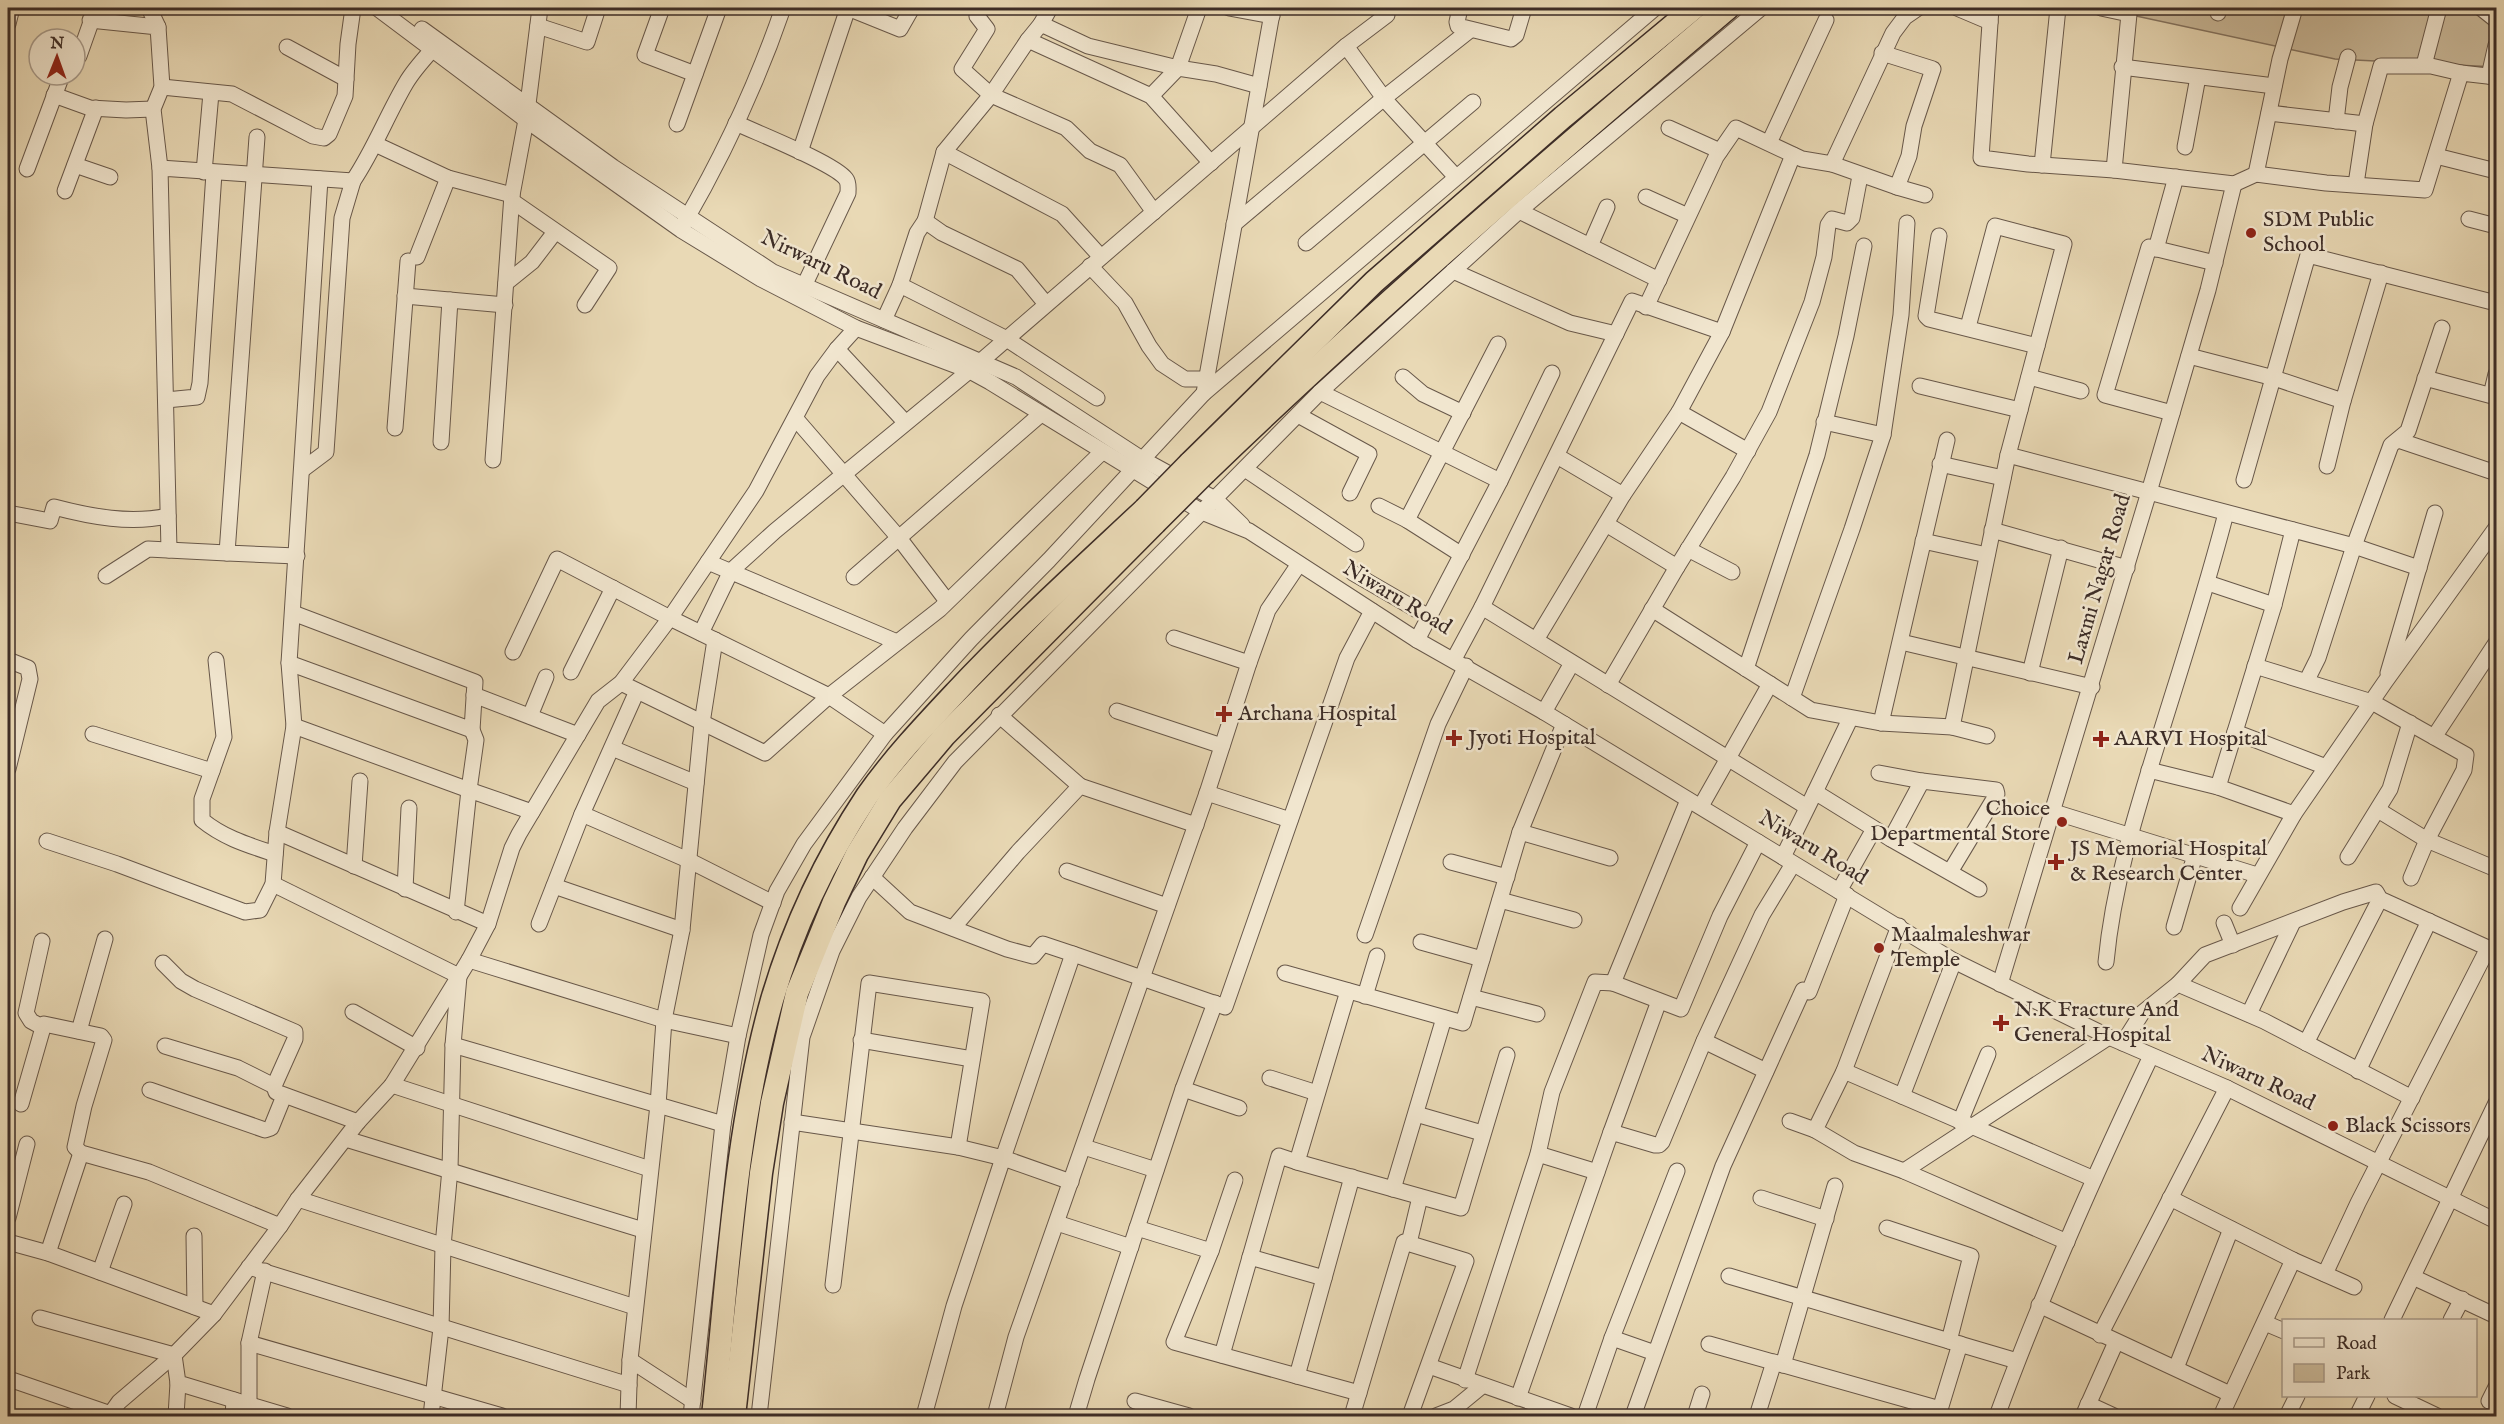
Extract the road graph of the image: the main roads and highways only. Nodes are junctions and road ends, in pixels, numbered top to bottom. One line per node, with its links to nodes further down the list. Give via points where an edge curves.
1 (1694, 8): 3 (highway, via 1374,282)
2 (1728, 8): 3 (highway, via 1497,204)
3 (1197, 468): 4 (highway, bridge)
4 (1150, 516): 5 (highway, via 1008,638 909,743 839,841 809,900 772,1000 751,1097 738,1172); 6 (highway, via 890,800 834,902 797,993 772,1103)
5 (713, 1416)
6 (734, 1416)

